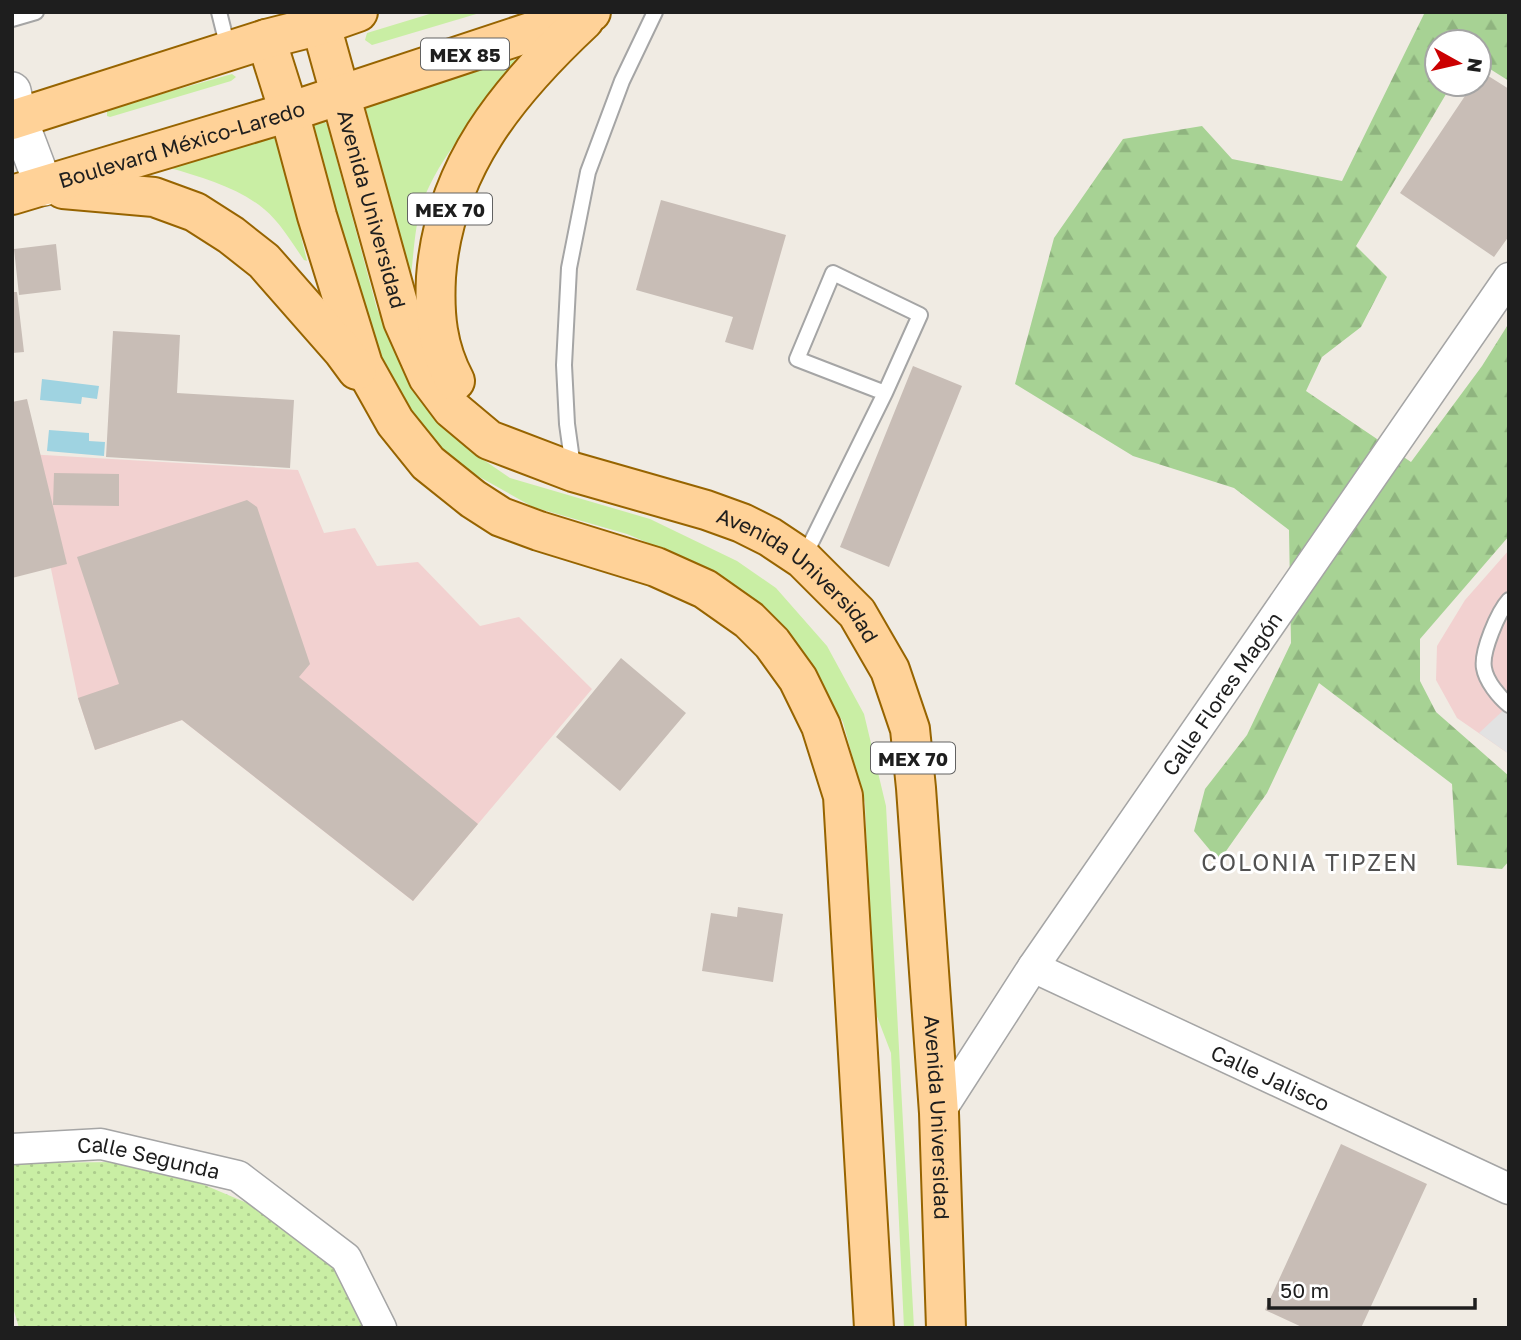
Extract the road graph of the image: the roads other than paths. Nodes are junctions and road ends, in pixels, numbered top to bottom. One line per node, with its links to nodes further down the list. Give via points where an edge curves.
1 (36, 12): 6 (lane)
2 (219, 12): 9 (lane)
3 (358, 12): 7 (main road)
4 (592, 12): 10 (main road, Boulevard México-Laredo / MEX 85); 17 (main road, MEX 70, via 505,104 472,153 444,226 437,262 436,327 447,365)
5 (655, 12): 18 (lane, via 622,81 588,172 569,268 564,365)
6 (12, 19)
7 (321, 25): 8 (main road); 10 (main road, Avenida Universidad / MEX 70)
8 (266, 39): 9 (main road); 12 (main road)
9 (228, 51): 11 (main road)
10 (339, 96): 12 (main road, Boulevard México-Laredo); 17 (main road, Avenida Universidad / MEX 70, via 403,321 428,377 452,409)
11 (14, 110): 13 (street)
12 (289, 112): 13 (main road, Boulevard México-Laredo); 16 (main road, via 363,365)
13 (28, 191): 16 (main road, via 154,197 194,212 231,235 264,261 343,351)
14 (1509, 278): 22 (street, Calle Flores Magón)
15 (885, 393): 15 (lane, via 797,359 833,272 920,315); 19 (lane)
16 (395, 422): 27 (main road, via 428,463 501,517 656,567 705,589 749,620 798,679 821,726 843,796)
17 (489, 440): 18 (main road, Avenida Universidad / MEX 70)
18 (573, 472): 19 (main road, Avenida Universidad / MEX 70, via 741,523)
19 (803, 559): 23 (main road, Avenida Universidad / MEX 70, via 857,613 890,670 910,729)
20 (1509, 600): 21 (lane, via 1488,640 1484,667 1497,695)
21 (1509, 705)
22 (1034, 967): 23 (street, Calle Flores Magón); 25 (street, Calle Jalisco)
23 (939, 1113): 28 (main road, Avenida Universidad / MEX 70)
24 (12, 1149): 26 (street, Calle Segunda, via 102,1144 238,1176 346,1258)
25 (1509, 1189)
26 (381, 1328)
27 (874, 1328)
28 (946, 1328)

